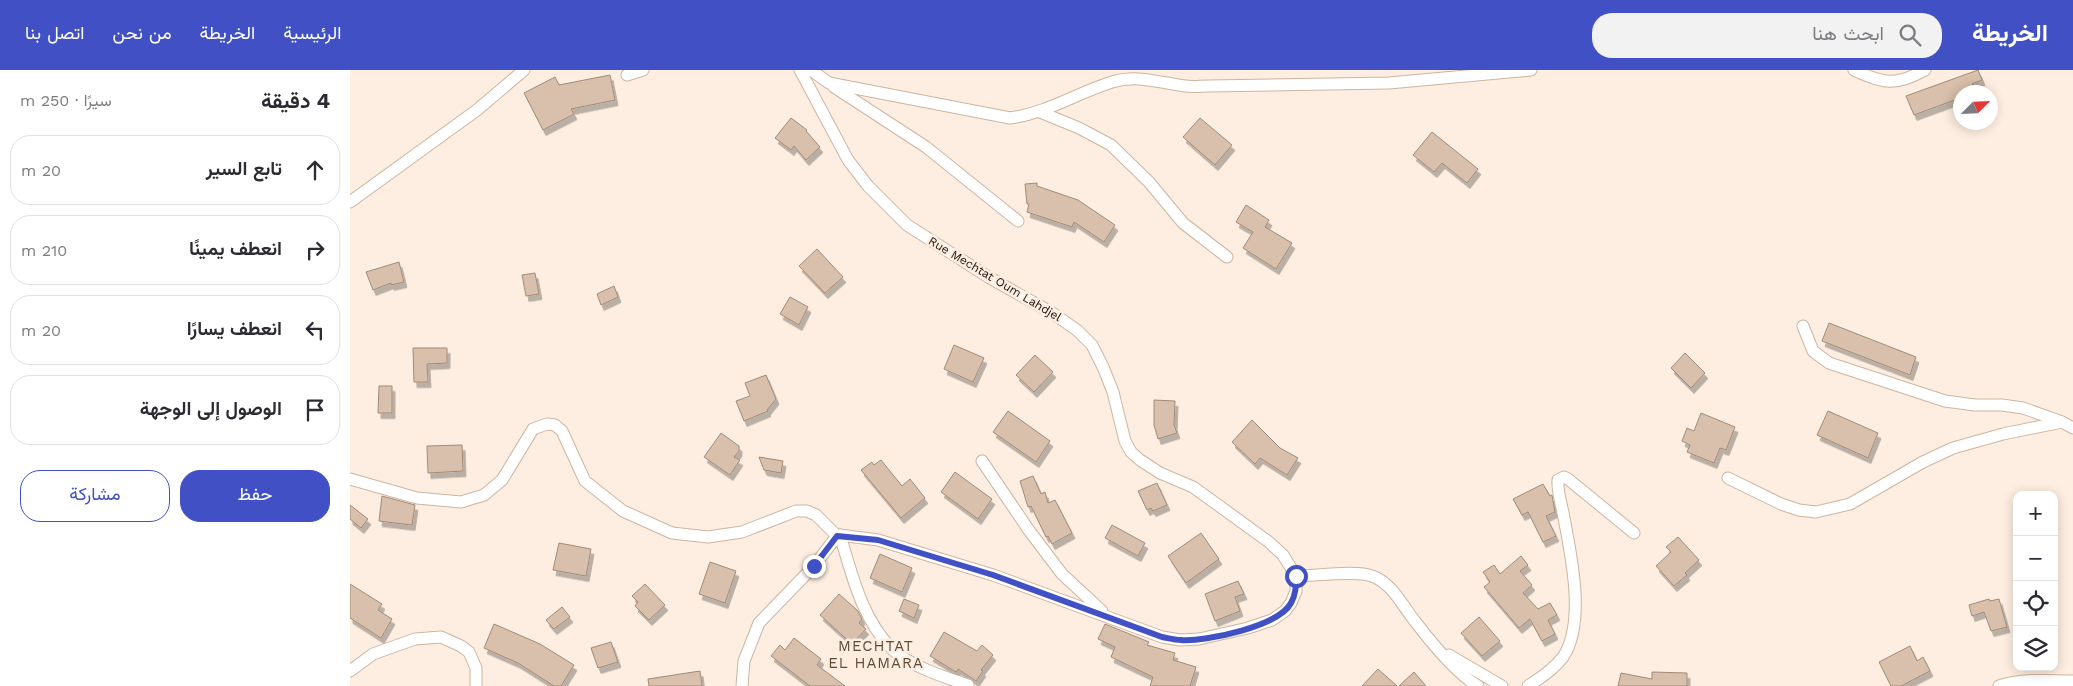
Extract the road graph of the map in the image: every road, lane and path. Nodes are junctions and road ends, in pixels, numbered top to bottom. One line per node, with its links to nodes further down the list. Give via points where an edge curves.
1 (524, 70): 11 (street, via 477,110)
2 (643, 70): 8 (street)
3 (800, 70): 22 (street, Rue Mechtat Oum Lahdjel, via 848,160 868,186 907,225 1078,331 1092,345 1103,367 1131,452 1160,473 1193,487 1269,542 1283,555)
4 (811, 70): 9 (street)
5 (1531, 70): 10 (street, via 1389,83 1186,86 1132,78 1113,82)
6 (1854, 70): 7 (street, via 1899,82)
7 (1925, 70)
8 (627, 75)
9 (828, 83): 10 (street, via 1010,118); 12 (street, via 926,147)
10 (1040, 112): 13 (street, via 1111,146 1149,182 1183,223)
11 (350, 202)
12 (1018, 221)
13 (1227, 257)
14 (1803, 326): 15 (street, via 1813,351 1829,363 1945,401 2023,408)
15 (2062, 422): 16 (street); 18 (street, via 1953,448 1850,504 1816,512 1781,504)
16 (2073, 428)
17 (982, 460): 23 (street, via 1062,574)
18 (1728, 478)
19 (350, 479): 21 (street, via 416,498 461,502 484,495 502,480 533,429 547,424 556,425 585,481 623,511 672,533 708,537 742,532 796,511 807,511)
20 (1634, 533): 32 (street, via 1568,479 1558,480 1574,587 1573,630 1564,655)
21 (839, 536): 23 (street, via 878,540 993,575); 27 (street, via 868,614 893,650 929,671); 29 (street, via 759,623 744,662)
22 (1296, 576): 23 (street, via 1296,590 1285,611 1264,623 1216,636 1180,640 1162,637); 24 (street, via 1372,576 1398,597)
23 (1106, 615)
24 (1435, 644): 30 (street, via 1468,680); 31 (street)
25 (350, 671): 28 (street, via 373,654 415,639 441,637 470,652 476,668)
26 (2073, 681): 33 (street, via 2032,681)
27 (968, 685)
28 (476, 686)
29 (742, 686)
30 (1478, 686)
31 (1502, 686)
32 (1528, 686)
33 (2000, 686)

